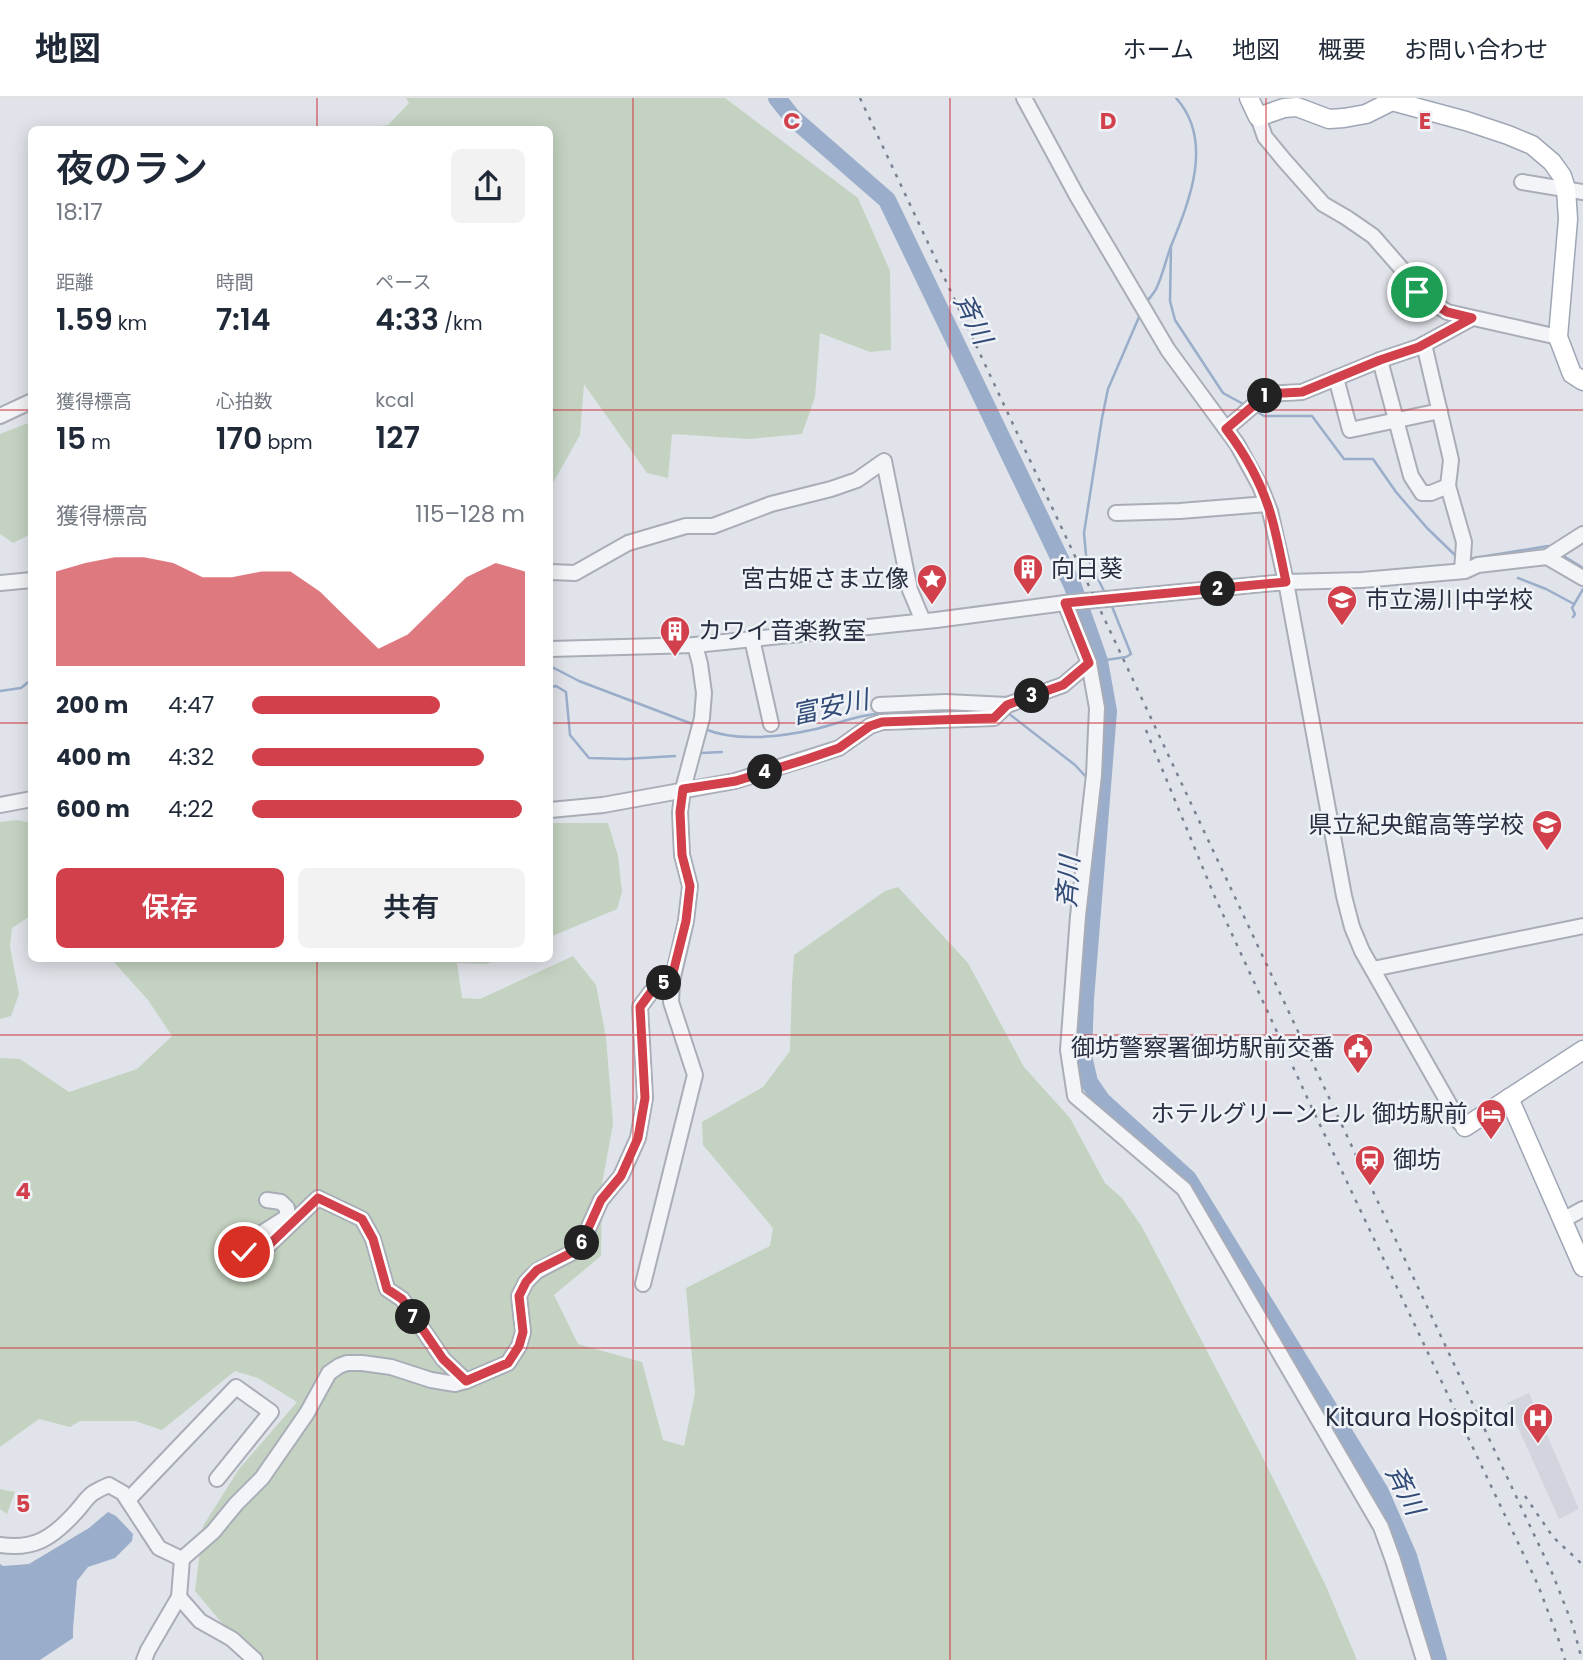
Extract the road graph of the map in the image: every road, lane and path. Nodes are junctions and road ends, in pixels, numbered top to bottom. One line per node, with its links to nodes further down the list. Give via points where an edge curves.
1 (1024, 98): 16 (street, via 1168,350)
2 (1249, 98): 3 (main road)
3 (1258, 117): 5 (main road, via 1297,107 1344,118 1366,114 1392,101 1532,145); 6 (street, via 1265,138 1323,204 1373,236 1417,292 1447,312)
4 (1522, 182): 5 (street)
5 (1574, 190): 7 (main road)
6 (1472, 318): 7 (street); 8 (street)
7 (1558, 337): 11 (main road, via 1572,374)
8 (1424, 344): 9 (street); 13 (street)
9 (1380, 360): 10 (street); 15 (street)
10 (1336, 379): 15 (street, via 1350,430); 16 (street, via 1302,392 1267,394)
11 (1583, 382)
12 (28, 403): 14 (street)
13 (1440, 411): 15 (street); 17 (street, via 1451,460)
14 (0, 416)
15 (1396, 421): 17 (street, via 1411,476 1422,493)
16 (1226, 429): 18 (street)
17 (1448, 486): 22 (street, via 1464,542)
18 (1267, 504): 19 (street); 26 (street)
19 (1116, 513)
20 (1583, 534): 21 (street)
21 (1547, 557): 22 (street); 24 (street)
22 (1462, 571): 26 (street)
23 (553, 572): 29 (street, via 575,573 628,543 686,526 713,526 771,504 831,489 857,480 884,461 910,590)
24 (1583, 579)
25 (28, 580): 27 (street)
26 (1286, 582): 28 (street); 42 (street, via 1344,896 1352,927)
27 (0, 583)
28 (1065, 603): 29 (street); 33 (street)
29 (923, 621): 30 (street)
30 (752, 639): 31 (street); 36 (street)
31 (695, 645): 32 (street); 37 (street, via 704,693 702,718)
32 (553, 649)
33 (1089, 663): 35 (street, via 1063,685); 60 (street, via 1097,708 1068,1051 1075,1096 1184,1189 1381,1527)
34 (880, 705): 35 (street)
35 (1007, 705): 37 (street, via 994,718 882,722 839,748 807,759 736,781)
36 (771, 724)
37 (683, 789): 40 (street); 43 (street, via 682,855 690,886)
38 (28, 800): 39 (street)
39 (0, 805)
40 (553, 810)
41 (1583, 926): 42 (street)
42 (1373, 969): 46 (street)
43 (671, 981): 51 (street, via 671,1002 695,1074); 52 (street, via 651,992 640,1007 645,1098 638,1138 621,1176 601,1200 579,1249 537,1270 526,1282 519,1296 523,1332 508,1363)
44 (1583, 1050): 45 (main road)
45 (1509, 1098): 46 (main road); 49 (main road)
46 (1465, 1127)
47 (267, 1200): 52 (street, via 281,1202 288,1217 254,1238 244,1252 250,1263 318,1198 362,1219 373,1239 387,1289 402,1299 443,1359)
48 (1583, 1209): 49 (street)
49 (1563, 1220): 50 (main road)
50 (1583, 1267)
51 (643, 1284)
52 (466, 1381): 56 (street, via 431,1380 362,1363 339,1366 329,1373 261,1478)
53 (217, 1479): 54 (street, via 271,1412 236,1387)
54 (128, 1500): 55 (street, via 109,1485 93,1493 62,1526 38,1543); 56 (street, via 159,1548)
55 (0, 1545)
56 (182, 1559): 57 (street)
57 (179, 1597): 58 (street); 59 (street, via 200,1621 232,1639)
58 (144, 1660)
59 (255, 1660)
60 (1424, 1660)

